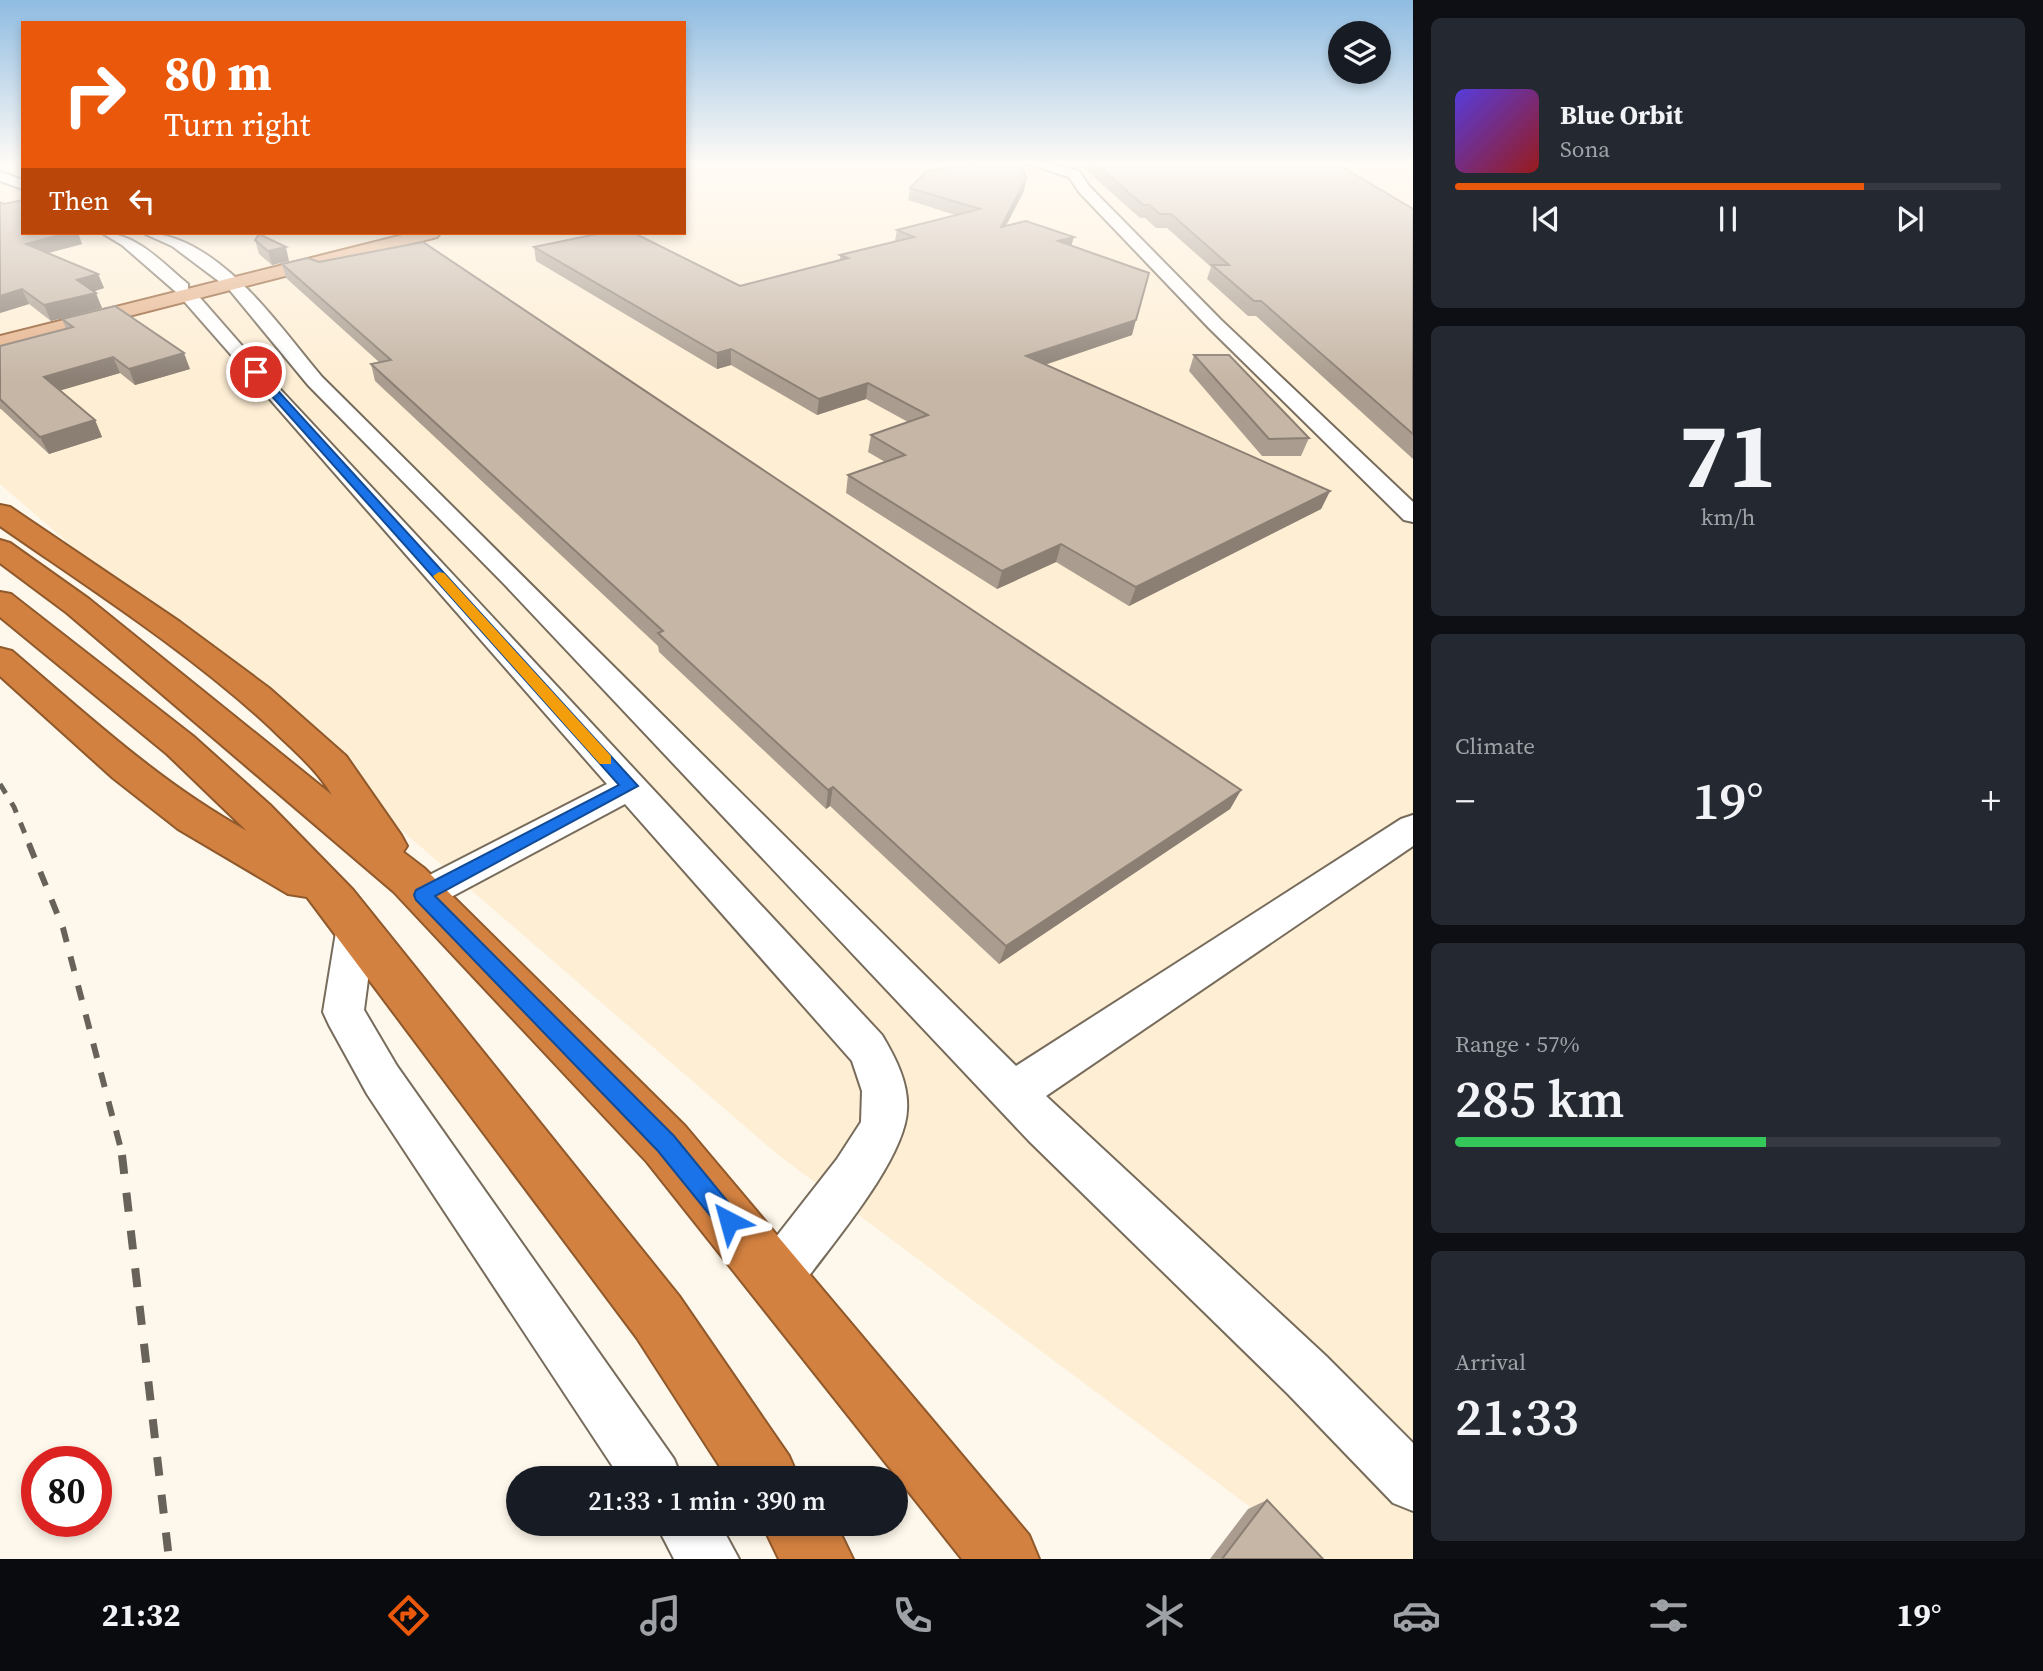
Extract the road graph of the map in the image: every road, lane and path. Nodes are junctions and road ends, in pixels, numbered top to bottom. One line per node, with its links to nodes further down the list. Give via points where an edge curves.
1 (113, 235): 7 (street)
2 (155, 235): 6 (street, via 177,243)
3 (389, 235): 6 (main road)
4 (423, 235): 6 (main road)
5 (1128, 235): 11 (street)
6 (229, 281): 7 (main road); 19 (street, via 315,382 514,579)
7 (186, 292): 8 (main road); 9 (main road); 15 (street)
8 (0, 331)
9 (0, 343)
10 (0, 513): 17 (highway, via 257,696 332,765)
11 (1413, 515)
12 (0, 549): 17 (highway, via 78,606)
13 (0, 601): 18 (highway, via 180,745 256,815)
14 (0, 658): 18 (highway, via 126,769 192,819)
15 (630, 786): 17 (street); 20 (street, via 867,1048 883,1083 884,1120 878,1138)
16 (1413, 828): 19 (street)
17 (416, 887): 20 (highway, via 666,1144)
18 (347, 914): 21 (street, via 343,1012 383,1080); 22 (highway, via 657,1317)
19 (1013, 1093): 23 (street)
20 (776, 1278): 28 (highway)
21 (645, 1466)
22 (757, 1466)
23 (1413, 1483)
24 (693, 1536): 26 (street)
25 (804, 1536): 27 (highway)
26 (709, 1559)
27 (819, 1559)
28 (1005, 1559)

